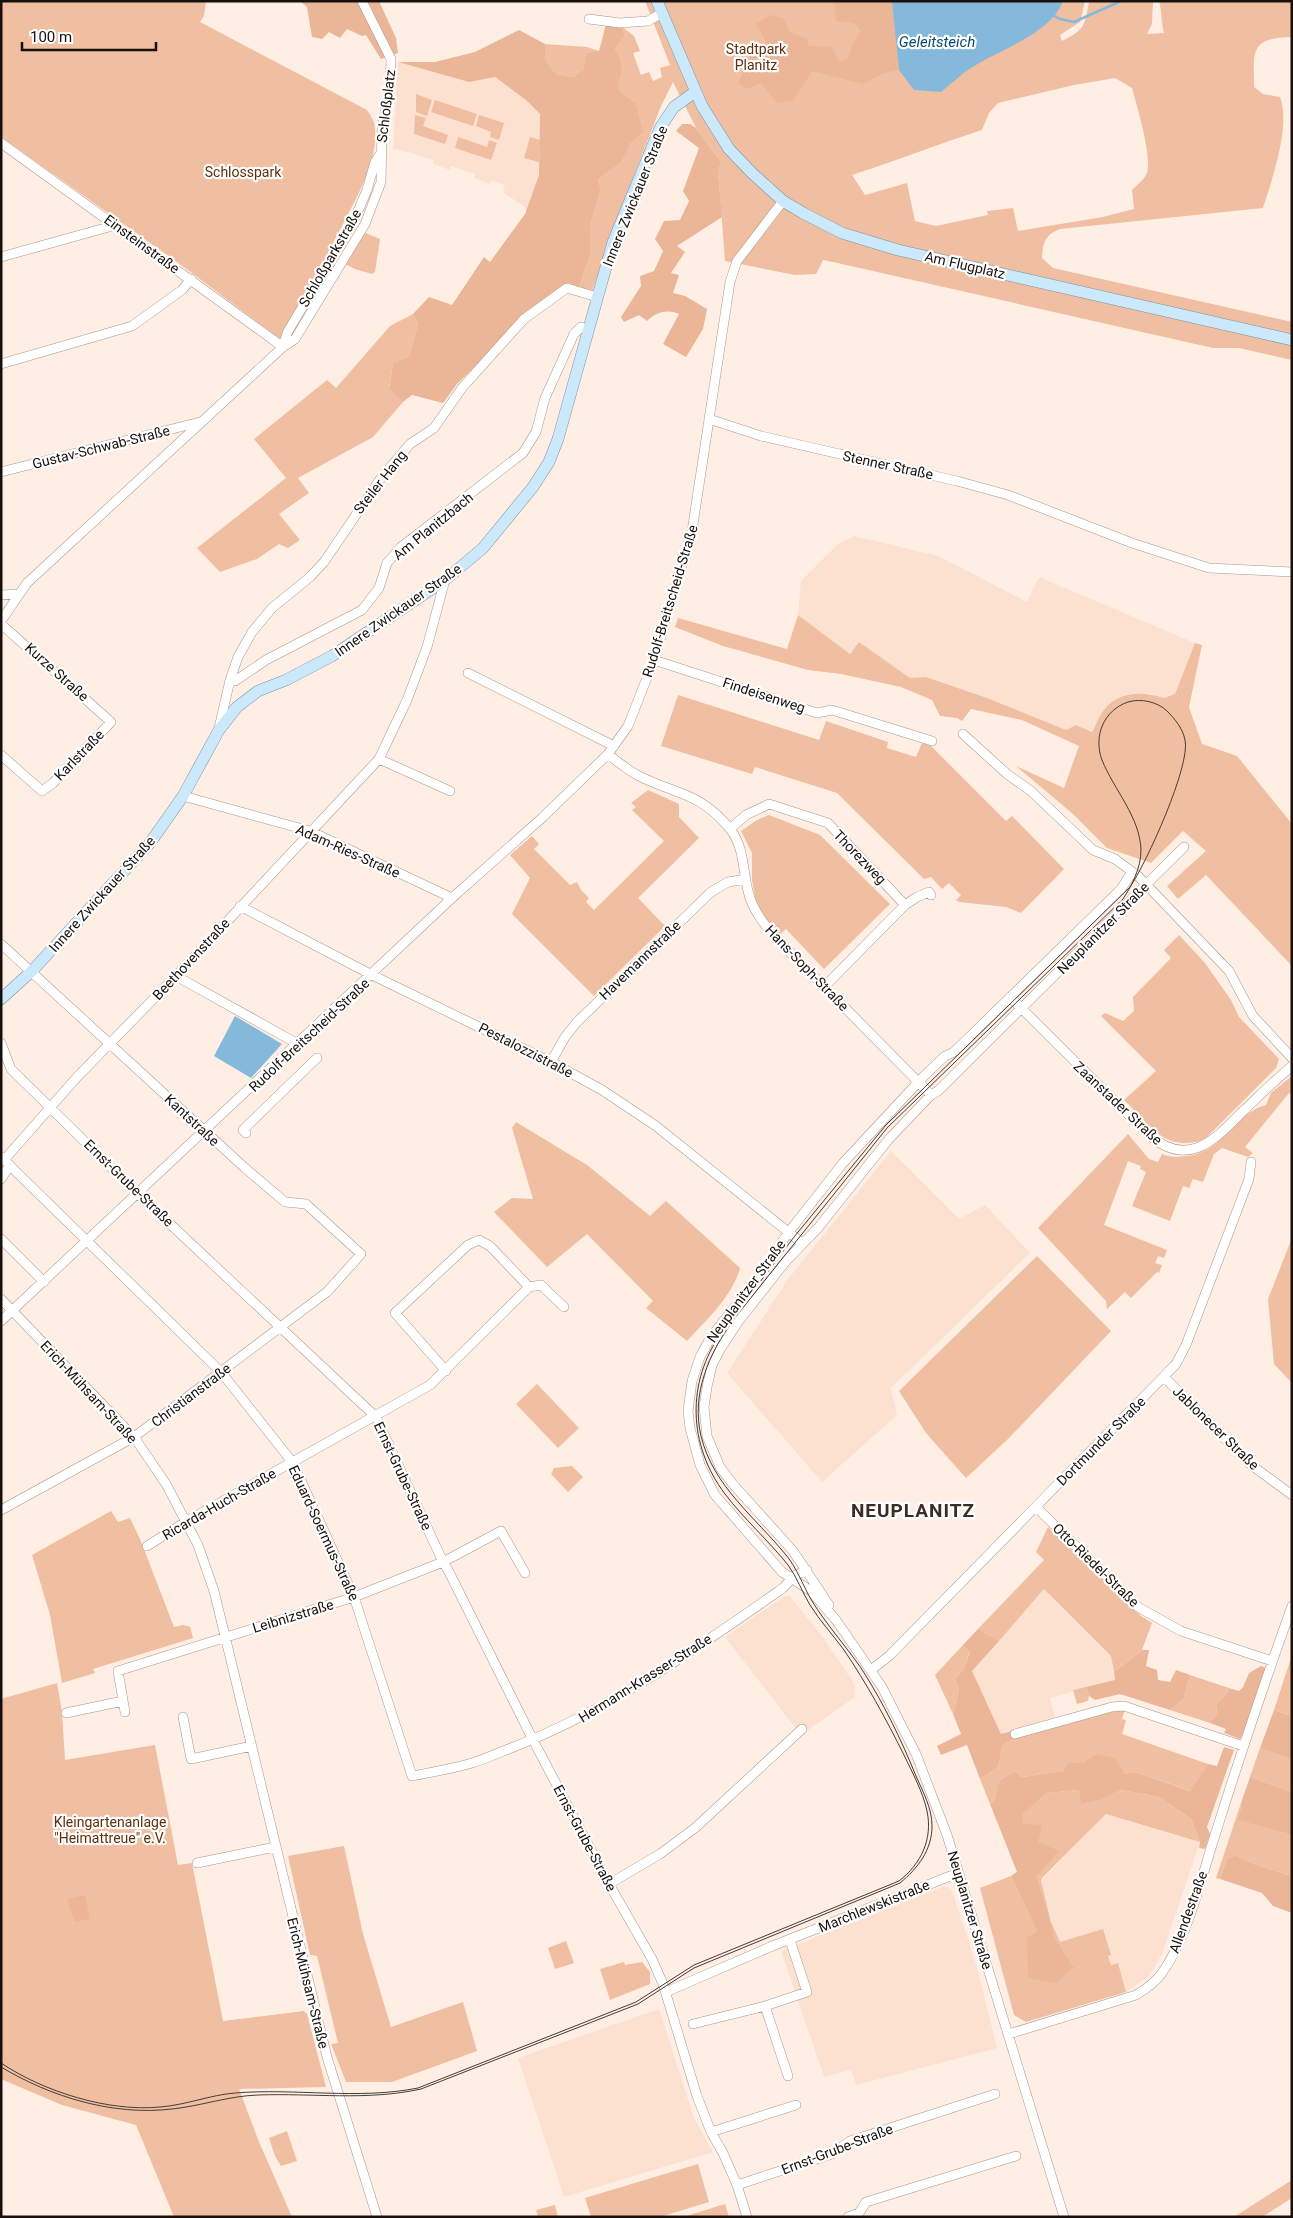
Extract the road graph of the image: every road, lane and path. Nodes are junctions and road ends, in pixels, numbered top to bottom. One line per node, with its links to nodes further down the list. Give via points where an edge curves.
1 (362, 1): 7 (street, Schloßplatz, via 391,59)
2 (657, 1): 3 (main road)
3 (662, 13): 4 (street, via 648,21 620,23); 5 (main road)
4 (589, 19)
5 (695, 92): 8 (main road, Am Flugplatz, via 729,149); 12 (main road, Innere Zwickauer Straße, via 674,107 660,128 613,242)
6 (2, 143): 9 (street, Einsteinstraße)
7 (381, 153): 15 (street, Schloßparkstraße, via 381,182 365,224 295,339)
8 (783, 201): 14 (main road, Am Flugplatz, via 842,232 889,247); 17 (street, via 737,261 730,282)
9 (116, 225): 10 (street); 11 (street, Einsteinstraße)
10 (1, 257)
11 (191, 279): 15 (street, Einsteinstraße); 16 (street, via 182,290 132,326)
12 (597, 297): 13 (main road, Innere Zwickauer Straße); 27 (street, Steiler Hang, via 567,288 524,319 462,388 434,428 410,444 381,478 324,562 272,608 252,632)
13 (588, 329): 21 (main road, Innere Zwickauer Straße, via 549,462 533,487 483,548); 27 (street, Am Planitzbach, via 581,327 574,334 545,398 536,432 523,453 401,548 387,562 378,588 362,610 266,660 235,681)
14 (1292, 340)
15 (283, 347): 18 (street, Schloßparkstraße)
16 (1, 364)
17 (709, 418): 20 (street, Stenner Straße, via 761,436 1008,495 1193,564 1209,568); 25 (street, Rudolf-Breitscheid-Straße, via 692,531)
18 (200, 422): 19 (street, Gustav-Schwab-Straße); 22 (street, Schloßparkstraße, via 73,538)
19 (1, 472)
20 (1292, 572)
21 (445, 580): 29 (main road, Innere Zwickauer Straße, via 332,656 258,691 237,707); 35 (street, Beethovenstraße, via 423,656)
22 (18, 594): 23 (street); 24 (street, Schloßparkstraße)
23 (1, 595)
24 (1, 622): 28 (street, Kurze Straße)
25 (654, 660): 31 (street, Findeisenweg, via 817,713 832,710); 32 (street, Rudolf-Breitscheid-Straße, via 628,726)
26 (468, 673): 32 (street)
27 (230, 680): 29 (street, Steiler Hang)
28 (112, 722): 34 (street, Karlstraße, via 42,791)
29 (219, 730): 37 (main road, Innere Zwickauer Straße)
30 (964, 734): 41 (street, via 1093,850 1115,859)
31 (932, 741)
32 (614, 746): 33 (street, Rudolf-Breitscheid-Straße)
33 (608, 754): 38 (street, Hans-Soph-Straße, via 636,774 698,799); 45 (street, Rudolf-Breitscheid-Straße)
34 (1, 755)
35 (379, 759): 36 (street); 39 (street, Beethovenstraße)
36 (450, 791)
37 (183, 796): 39 (street, Adam-Ries-Straße); 49 (main road, Innere Zwickauer Straße, via 150,844)
38 (730, 829): 42 (street, Hans-Soph-Straße, via 742,854); 46 (street, Thorezweg, via 746,815 770,804 828,824)
39 (310, 831): 45 (street, Adam-Ries-Straße); 47 (street, Beethovenstraße)
40 (1184, 847): 43 (street, Neuplanitzer Straße)
41 (1132, 872): 43 (street); 53 (street, Neuplanitzer Straße, via 1120,889)
42 (746, 879): 52 (street, Hans-Soph-Straße, via 750,899 765,925); 61 (street, Havemannstraße, via 728,882 711,892 577,1022)
43 (1146, 885): 55 (street, Neuplanitzer Straße); 60 (street, via 1229,971 1253,1016)
44 (931, 895): 46 (street, via 929,892)
45 (452, 898): 50 (street, Rudolf-Breitscheid-Straße)
46 (905, 905): 52 (street)
47 (240, 906): 50 (street, Pestalozzistraße); 51 (street, Beethovenstraße)
48 (1, 944): 49 (street, Kantstraße)
49 (32, 971): 54 (main road, Innere Zwickauer Straße); 57 (street, Kantstraße)
50 (372, 975): 58 (street, Rudolf-Breitscheid-Straße); 61 (street, Pestalozzistraße)
51 (176, 976): 57 (street, Beethovenstraße); 58 (street)
52 (824, 986): 63 (street, Hans-Soph-Straße)
53 (1010, 997): 55 (street); 63 (street, Neuplanitzer Straße)
54 (1, 999)
55 (1022, 1009): 62 (street, Zaanstader Straße, via 1159,1144 1185,1151 1205,1146 1224,1131); 64 (street, Neuplanitzer Straße)
56 (1, 1044): 65 (street, Ernst-Grube-Straße, via 11,1069)
57 (110, 1044): 65 (street, Beethovenstraße); 66 (street, Kantstraße)
58 (298, 1044): 66 (street, Rudolf-Breitscheid-Straße)
59 (318, 1058): 67 (street, Rudolf-Breitscheid-Straße, via 243,1130)
60 (1292, 1058)
61 (551, 1062): 72 (street, Pestalozzistraße, via 602,1090 656,1126)
62 (1292, 1066)
63 (918, 1082): 64 (street); 72 (street, Neuplanitzer Straße, via 843,1163)
64 (931, 1095): 75 (street, Neuplanitzer Straße, via 889,1139)
65 (51, 1107): 68 (street, Beethovenstraße); 71 (street, Ernst-Grube-Straße)
66 (205, 1132): 71 (street, Rudolf-Breitscheid-Straße); 76 (street, Kantstraße, via 285,1202 306,1204)
67 (246, 1133)
68 (5, 1161): 70 (street, Beethovenstraße); 74 (street, Eduard-Soermus-Straße)
69 (1251, 1162): 86 (street, Dortmunder Straße, via 1249,1179 1186,1345 1176,1364)
70 (1, 1178)
71 (137, 1193): 74 (street, Rudolf-Breitscheid-Straße); 83 (street, Ernst-Grube-Straße)
72 (788, 1233): 75 (street, Neuplanitzer Straße); 98 (street, Neuplanitzer Straße, via 704,1347 694,1372 688,1411 692,1443 715,1495 782,1572)
73 (1, 1239): 77 (street)
74 (86, 1242): 77 (street, Rudolf-Breitscheid-Straße); 85 (street, Eduard-Soermus-Straße)
75 (802, 1243): 96 (street, Neuplanitzer Straße, via 721,1348 711,1369 704,1407 707,1436 725,1474)
76 (361, 1254): 83 (street, Christianstraße, via 327,1292)
77 (44, 1282): 81 (street, Rudolf-Breitscheid-Straße)
78 (529, 1288): 80 (street, via 541,1285); 84 (street, Ricarda-Huch-Straße); 84 (street, via 490,1246 479,1240 468,1245 395,1313)
79 (1, 1299): 81 (street, Erich-Mühsam-Straße)
80 (564, 1307)
81 (13, 1310): 82 (street, Rudolf-Breitscheid-Straße); 88 (street, Erich-Mühsam-Straße)
82 (1, 1321)
83 (280, 1327): 85 (street, Christianstraße); 87 (street, Ernst-Grube-Straße)
84 (446, 1371): 87 (street, Ricarda-Huch-Straße, via 430,1386)
85 (221, 1372): 88 (street, Christianstraße); 89 (street, Eduard-Soermus-Straße)
86 (1164, 1377): 90 (street, Jablonecer Straße, via 1250,1464); 91 (street, Dortmunder Straße)
87 (376, 1417): 89 (street, Ricarda-Huch-Straße); 95 (street, Ernst-Grube-Straße)
88 (134, 1437): 92 (street, Christianstraße); 93 (street, Erich-Mühsam-Straße)
89 (293, 1463): 93 (street, Ricarda-Huch-Straße); 99 (street, Eduard-Soermus-Straße)
90 (1292, 1495)
91 (1036, 1507): 103 (street, Otto-Riedel-Straße, via 1138,1607 1181,1631); 104 (street, Dortmunder Straße, via 889,1656)
92 (1, 1510)
93 (187, 1521): 94 (street, Ricarda-Huch-Straße); 102 (street, Erich-Mühsam-Straße, via 214,1591)
94 (147, 1546)
95 (443, 1562): 97 (street, Leibnizstraße, via 501,1531); 99 (street, Leibnizstraße); 111 (street, Ernst-Grube-Straße)
96 (807, 1570): 98 (street, Hermann-Krasser-Straße); 101 (street, Neuplanitzer Straße)
97 (525, 1573)
98 (792, 1578): 101 (street, Neuplanitzer Straße, via 812,1591); 111 (street, Hermann-Krasser-Straße, via 783,1588 633,1689)
99 (354, 1597): 102 (street, Leibnizstraße); 114 (street, Eduard-Soermus-Straße)
100 (1292, 1606): 103 (street, Allendestraße)
101 (836, 1620): 104 (street, Neuplanitzer Straße)
102 (225, 1636): 105 (street, Leibnizstraße, via 118,1671); 112 (street, Erich-Mühsam-Straße)
103 (1272, 1662): 113 (street, Allendestraße)
104 (871, 1670): 117 (street, Neuplanitzer Straße, via 916,1754)
105 (123, 1701): 106 (street, Leibnizstraße); 107 (street)
106 (125, 1712)
107 (66, 1713)
108 (183, 1717): 112 (street, via 191,1759)
109 (802, 1729): 118 (street, via 695,1828 660,1854)
110 (1015, 1734): 113 (street, via 1124,1706)
111 (534, 1740): 114 (street, Hermann-Krasser-Straße, via 472,1763); 118 (street, Ernst-Grube-Straße)
112 (252, 1746): 115 (street, Erich-Mühsam-Straße)
113 (1243, 1746): 123 (street, Allendestraße, via 1178,1945 1162,1974 1136,1995)
114 (412, 1776)
115 (275, 1846): 116 (street); 130 (street, Erich-Mühsam-Straße, via 327,2058)
116 (197, 1863)
117 (958, 1873): 119 (street, Marchlewskistraße); 123 (street, Neuplanitzer Straße)
118 (609, 1884): 120 (street, Ernst-Grube-Straße, via 652,1959)
119 (790, 1940): 120 (street, Marchlewskistraße); 121 (street, via 807,1992)
120 (666, 1992): 127 (street)
121 (765, 2006): 122 (street); 124 (street)
122 (693, 2024)
123 (1009, 2034): 133 (street, Neuplanitzer Straße)
124 (788, 2076)
125 (995, 2094): 129 (street, Ernst-Grube-Straße, via 850,2141 832,2154)
126 (796, 2105): 127 (street)
127 (711, 2132): 129 (street)
128 (1016, 2156): 132 (street, via 866,2202 859,2213)
129 (737, 2185): 131 (street)
130 (377, 2217)
131 (747, 2217)
132 (848, 2217)
133 (1064, 2217)

